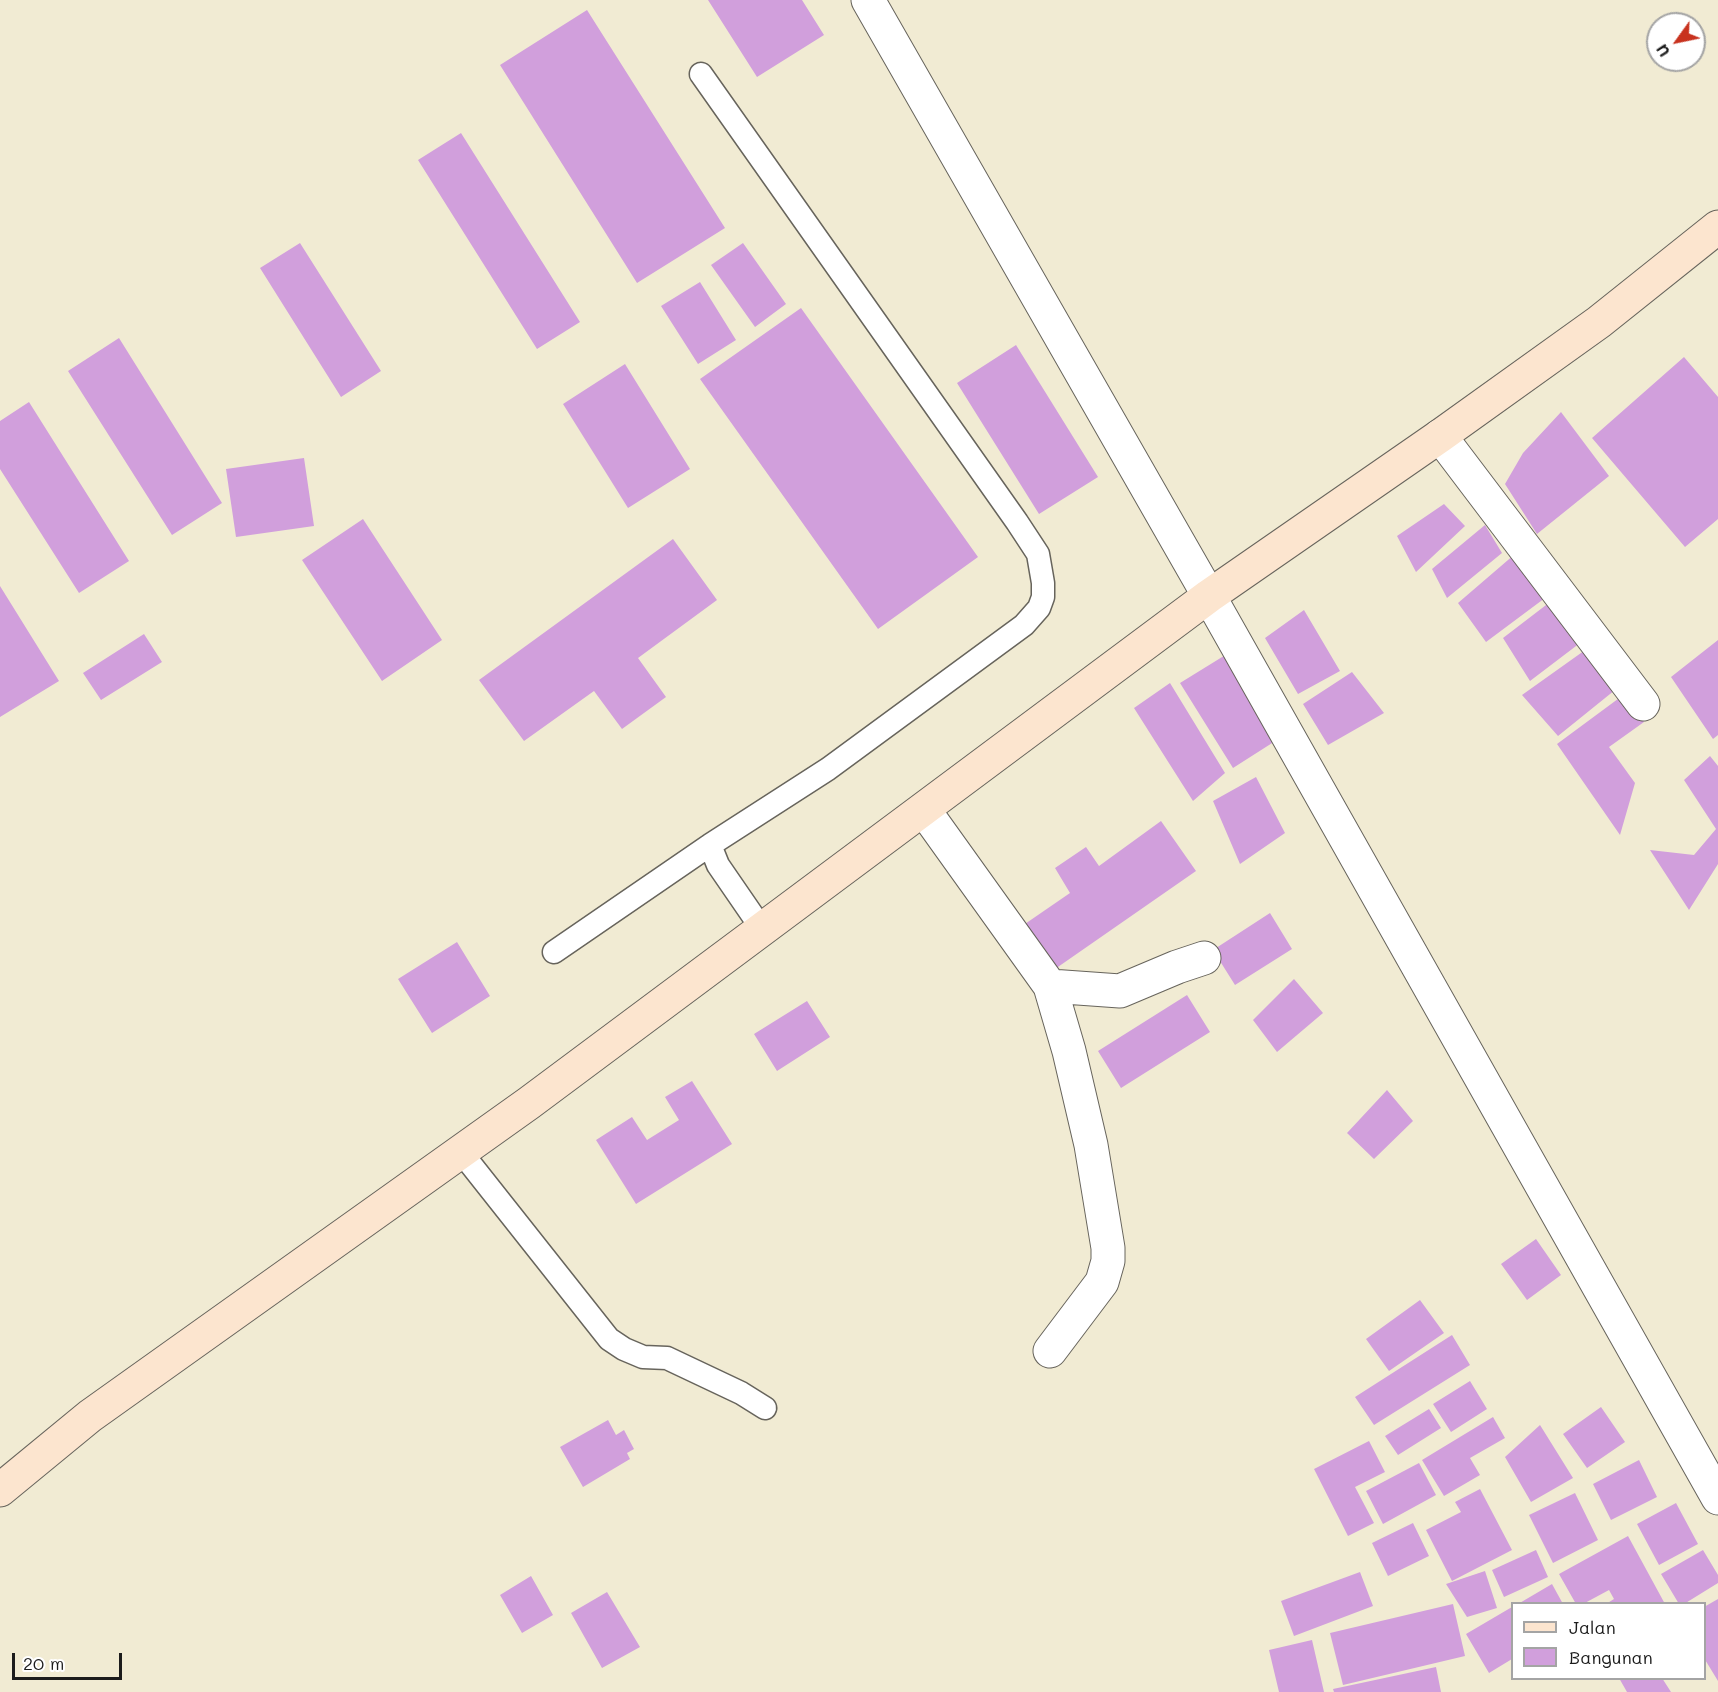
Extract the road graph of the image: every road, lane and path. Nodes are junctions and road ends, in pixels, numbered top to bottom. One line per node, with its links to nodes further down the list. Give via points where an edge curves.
1 (868, 0): 5 (street)
2 (701, 74): 8 (lane, via 1038,554 1043,597 1024,625 1003,642 828,769)
3 (1718, 227): 4 (main road, via 1599,322)
4 (1440, 436): 5 (main road); 6 (street)
5 (1209, 596): 7 (main road); 17 (street)
6 (1643, 704)
7 (924, 810): 9 (main road); 12 (street)
8 (710, 845): 9 (lane, via 718,865); 10 (lane)
9 (762, 928): 13 (main road)
10 (554, 952)
11 (1204, 958): 12 (street, via 1120,991)
12 (1050, 986): 14 (street, via 1091,1145 1108,1261 1102,1282)
13 (461, 1152): 15 (lane, via 609,1339 643,1357 667,1358); 16 (main road, via 90,1416)
14 (1050, 1351)
15 (765, 1408)
16 (0, 1490)
17 (1718, 1498)

